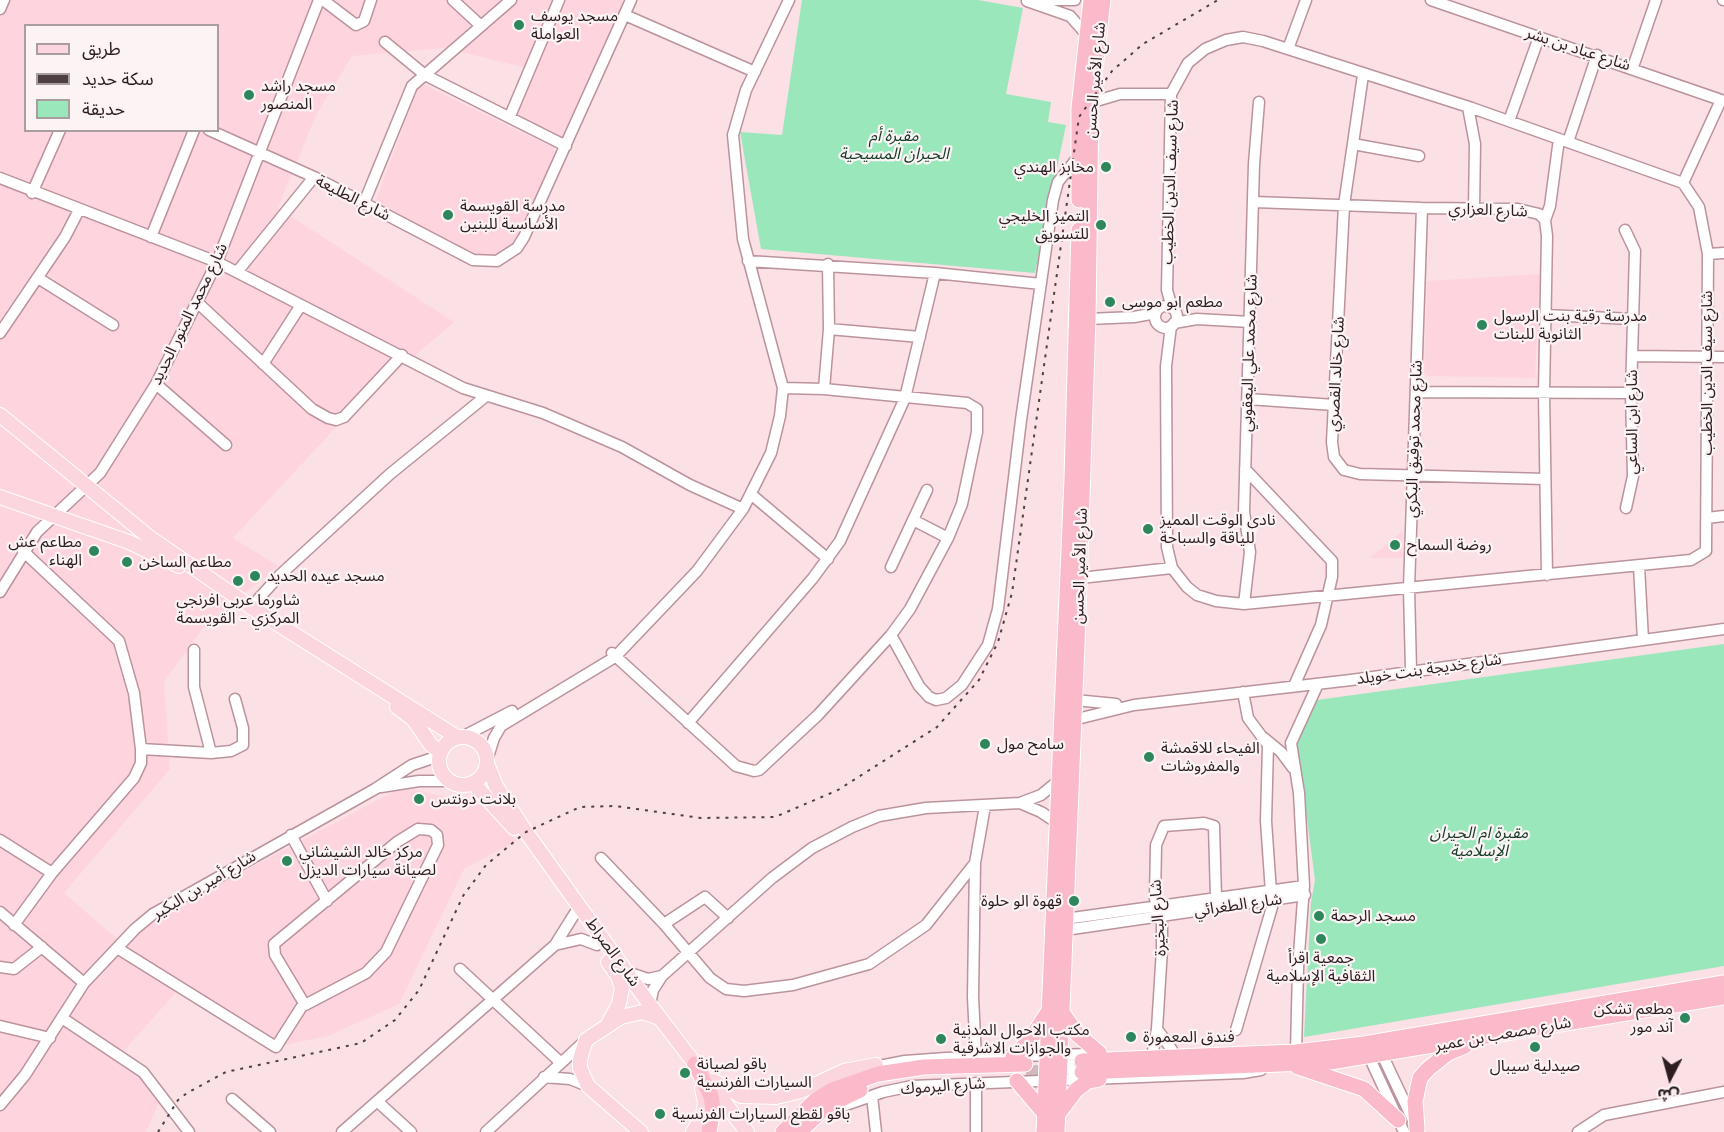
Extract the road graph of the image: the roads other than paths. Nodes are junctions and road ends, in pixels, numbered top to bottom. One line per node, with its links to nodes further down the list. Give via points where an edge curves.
1 (4, 0): 20 (street)
2 (321, 0): 3 (street, via 356,25 364,21); 45 (street, شارع محمد المنور الحديد)
3 (371, 0)
4 (453, 0): 22 (street)
5 (511, 0): 22 (street)
6 (559, 0): 37 (street)
7 (631, 0): 21 (street)
8 (782, 0): 29 (street)
9 (789, 0): 29 (street)
10 (1022, 0): 18 (street)
11 (1034, 0): 12 (street); 18 (street)
12 (1075, 0)
13 (1091, 0): 23 (highway, شارع الأمير الحسن)
14 (1103, 0): 35 (highway, شارع الأمير الحسن)
15 (1306, 0): 26 (street)
16 (1431, 0): 19 (street, شارع عباد بن بشر)
17 (1656, 0): 28 (street)
18 (1027, 1): 23 (street, via 1070,16)
19 (1443, 2): 24 (street, شارع عباد بن بشر)
20 (0, 9)
21 (625, 15): 29 (street); 44 (street)
22 (480, 25): 30 (street)
23 (1086, 34): 35 (highway, شارع الأمير الحسن)
24 (1539, 37): 27 (street, شارع عباد بن بشر); 38 (street)
25 (385, 42): 30 (street)
26 (1288, 49): 31 (street, شارع سيف الدين الخطيب); 32 (street, شارع سيف الدين الخطيب, via 1253,39 1226,40 1205,49 1188,63)
27 (1597, 55): 28 (street, شارع عباد بن بشر); 42 (street)
28 (1633, 67): 33 (street, شارع عباد بن بشر)
29 (753, 71): 63 (street, via 735,122 732,149)
30 (425, 75): 37 (street); 53 (street, via 412,86)
31 (1363, 75): 36 (street, شارع سيف الدين الخطيب); 43 (street, شارع خالد القصري)
32 (1171, 94): 35 (street, via 1120,94); 72 (street, شارع سيف الدين الخطيب, via 1167,290)
33 (1722, 100): 50 (street)
34 (1259, 102): 52 (street, شارع محمد علي اليعقوبي)
35 (1085, 105): 47 (highway, شارع الأمير الحسن); 74 (highway, شارع الأمير الحسن)
36 (1468, 107): 38 (street, شارع سيف الدين الخطيب); 56 (street, via 1474,144)
37 (510, 116): 44 (street)
38 (1509, 121): 42 (street, شارع سيف الدين الخطيب)
39 (59, 132): 51 (street)
40 (193, 132): 60 (street)
41 (214, 132): 45 (street, شارع الطليعة)
42 (1564, 140): 50 (street, شارع سيف الدين الخطيب); 58 (street)
43 (1353, 144): 46 (street); 54 (street, شارع خالد القصري)
44 (566, 146): 53 (street, شارع الطليعة, via 524,237 517,248 497,261 473,260)
45 (259, 152): 48 (street, شارع الطليعة); 64 (street, شارع محمد المنور الحديد)
46 (1419, 156)
47 (1078, 157): 69 (street, via 1056,188); 151 (highway, شارع الأمير الحسن, via 1072,479)
48 (314, 177): 53 (street, شارع الطليعة); 66 (street)
49 (0, 178): 51 (street)
50 (1683, 183): 62 (street, شارع سيف الدين الخطيب, via 1699,207)
51 (32, 193): 57 (street)
52 (1254, 202): 54 (street, شارع العزاري); 77 (street, شارع محمد علي اليعقوبي)
53 (364, 203)
54 (1344, 206): 55 (street, شارع العزاري); 98 (street, شارع خالد القصري)
55 (1422, 208): 56 (street, شارع العزاري); 92 (street, شارع محمد توفيق البكري)
56 (1474, 208): 58 (street, شارع العزاري, via 1529,210)
57 (79, 210): 60 (street); 68 (street)
58 (1545, 220): 73 (street, شارع العزاري)
59 (1625, 230): 76 (street, شارع ابن الساعي, via 1634,248)
60 (151, 237): 64 (street)
61 (1724, 253): 62 (street)
62 (1708, 254): 86 (street, شارع سيف الدين الخطيب)
63 (748, 261): 65 (street); 90 (street)
64 (217, 262): 66 (street); 70 (street, شارع محمد المنور الحديد)
65 (828, 264): 67 (street); 80 (street)
66 (237, 272): 71 (street)
67 (935, 273): 69 (street); 82 (street)
68 (38, 279): 79 (street); 81 (street)
69 (1041, 284): 130 (street, via 998,609 988,645 962,684 946,698 936,700 919,686)
70 (198, 303): 88 (street); 89 (street, شارع محمد المنور الحديد)
71 (301, 305): 84 (street); 88 (street)
72 (1163, 315): 74 (street); 75 (street); 78 (street, شارع سيف الدين الخطيب); 83 (street, شارع سيف الدين الخطيب)
73 (1545, 315): 76 (street); 93 (street, شارع العزاري)
74 (1088, 319): 123 (highway, شارع الأمير الحسن)
75 (1197, 319): 77 (street); 78 (street)
76 (1633, 319): 85 (street, شارع ابن الساعي)
77 (1250, 322): 97 (street, شارع محمد علي اليعقوبي)
78 (1172, 324): 83 (street, شارع سيف الدين الخطيب)
79 (113, 326)
80 (829, 329): 82 (street); 91 (street)
81 (0, 333)
82 (920, 337): 96 (street)
83 (1167, 345): 121 (street, شارع سيف الدين الخطيب, via 1167,548)
84 (402, 355): 88 (street, via 344,417 336,420 319,414); 95 (street)
85 (1632, 356): 86 (street); 94 (street, شارع ابن الساعي)
86 (1707, 356): 87 (street); 112 (street, شارع سيف الدين الخطيب)
87 (1724, 357)
88 (263, 364)
89 (156, 384): 100 (street); 104 (street, شارع محمد المنور الحديد, via 100,473)
90 (783, 388): 91 (street); 106 (street, via 771,453)
91 (824, 389): 96 (street)
92 (1416, 392): 93 (street); 102 (street, شارع محمد توفيق البكري)
93 (1544, 393): 94 (street); 103 (street, شارع العزاري)
94 (1631, 393): 108 (street, شارع ابن الساعي, via 1633,476)
95 (486, 396): 109 (street, via 543,413 622,447); 128 (street, via 390,474 280,575)
96 (905, 398): 115 (street, via 967,403 974,405 979,414 969,476); 118 (street, via 866,489)
97 (1248, 399): 98 (street); 101 (street, شارع محمد علي اليعقوبي)
98 (1334, 405): 102 (street, شارع خالد القصري, via 1332,442 1339,466 1360,474)
99 (0, 415): 104 (main road)
100 (226, 445)
101 (1245, 469): 126 (street, via 1332,561); 127 (street, شارع محمد علي اليعقوبي, via 1245,522 1250,552)
102 (1413, 476): 103 (street, شارع خالد القصري); 124 (street, شارع محمد توفيق البكري)
103 (1545, 479): 122 (street, شارع العزاري)
104 (86, 485): 110 (street, شارع محمد المنور الحديد); 114 (main road)
105 (927, 490): 113 (street)
106 (752, 495): 109 (street); 118 (street)
107 (0, 498): 110 (main road)
108 (1626, 508)
109 (743, 509): 133 (street, via 697,571)
110 (52, 516): 116 (main road); 117 (street, شارع محمد المنور الحديد)
111 (1724, 516): 112 (street)
112 (1707, 518): 119 (street, شارع سيف الدين الخطيب, via 1706,551 1700,557)
113 (913, 520): 115 (street); 120 (street)
114 (137, 528): 116 (main road, via 139,536); 128 (main road)
115 (948, 538): 130 (street, via 918,597)
116 (129, 542): 147 (main road, via 208,583 304,650 404,711)
117 (23, 551): 125 (street, شارع محمد المنور الحديد); 145 (street, via 119,641 134,693)
118 (828, 560): 142 (street)
119 (1639, 566): 122 (street, شارع سيف الدين الخطيب); 131 (street)
120 (891, 567)
121 (1172, 568): 123 (street); 127 (street, شارع سيف الدين الخطيب, via 1197,595)
122 (1547, 575): 124 (street, شارع سيف الدين الخطيب)
123 (1080, 578): 139 (highway, شارع الأمير الحسن)
124 (1409, 588): 126 (street, شارع سيف الدين الخطيب); 134 (street, شارع محمد توفيق البكري)
125 (0, 592)
126 (1328, 595): 127 (street, شارع سيف الدين الخطيب); 136 (street, via 1319,631)
127 (1244, 604)
128 (251, 607): 143 (main road)
129 (1724, 629): 131 (street, شارع خديجة بنت خويلد)
130 (891, 635): 142 (street, via 818,715 759,770 742,770)
131 (1643, 640): 134 (street, شارع خديجة بنت خويلد)
132 (194, 650): 146 (street, via 194,687)
133 (613, 655): 142 (street); 143 (street); 148 (street, via 501,726)
134 (1411, 670): 135 (street, شارع خديجة بنت خويلد)
135 (1318, 684): 136 (street, شارع خديجة بنت خويلد); 149 (street, via 1292,739)
136 (1294, 687): 137 (street, شارع خديجة بنت خويلد)
137 (1243, 692): 140 (street, شارع خديجة بنت خويلد); 144 (street, via 1248,718)
138 (235, 699): 146 (street, via 243,745)
139 (1075, 699): 140 (street, شارع خديجة بنت خويلد); 141 (highway, شارع الأمير الحسن)
140 (1134, 705): 141 (street, شارع خديجة بنت خويلد)
141 (1073, 720): 171 (highway, شارع الأمير الحسن)
142 (688, 723)
143 (460, 737): 147 (main road, via 450,740); 148 (main road, via 480,742)
144 (1264, 738): 149 (street, via 1281,752); 163 (street, via 1269,748 1266,821)
145 (141, 749): 146 (street); 161 (street, via 141,764 134,778)
146 (211, 753)
147 (440, 754): 150 (main road, via 440,768); 153 (street, شارع أمير بن البكير, via 412,765)
148 (488, 762): 152 (main road, via 485,773); 180 (main road, شارع الصراط, via 496,786 526,832)
149 (1295, 772): 162 (street)
150 (449, 781): 152 (main road); 153 (street, شارع أمير بن البكير, via 419,781)
151 (1058, 781): 154 (street, via 1041,795); 156 (highway, شارع الأمير الحسن)
152 (473, 783): 168 (main road, شارع الصراط, via 505,816)
153 (375, 789): 157 (street, شارع أمير بن البكير)
154 (1020, 803): 155 (street); 156 (street)
155 (985, 806): 160 (street); 169 (street, via 902,811 852,827 793,862)
156 (1056, 822): 188 (highway, شارع الأمير الحسن)
157 (291, 835): 165 (street); 176 (street, شارع أمير بن البكير, via 153,914)
158 (0, 840): 161 (street)
159 (601, 858): 170 (street)
160 (975, 863): 177 (street, via 926,925 884,956 850,971 793,985 735,990 718,985); 203 (street)
161 (52, 873): 172 (street)
162 (1305, 890): 163 (street, شارع الطغرائي); 204 (street)
163 (1270, 895): 164 (street, شارع الطغرائي); 167 (street, شارع الطغرائي); 194 (street, via 1268,922)
164 (1216, 898): 167 (street, شارع الطغرائي); 167 (street, شارع البخيرة, via 1214,826 1172,824 1164,826 1158,837)
165 (327, 902): 186 (street, via 277,939 273,947); 186 (street, via 410,833 424,829 437,835 435,853 381,958 358,979 310,1005)
166 (0, 912): 172 (street)
167 (1158, 912): 171 (street, شارع الطغرائي); 193 (street, شارع البخيرة, via 1162,949)
168 (575, 913): 173 (street); 174 (main road, شارع الصراط)
169 (728, 918): 170 (street, via 705,897); 177 (street)
170 (664, 924): 177 (street)
171 (1065, 924): 188 (highway, شارع الأمير الحسن)
172 (14, 925): 175 (street)
173 (555, 945): 174 (street, via 580,939); 185 (street)
174 (597, 945): 191 (main road, شارع الصراط, via 621,982 619,1004)
175 (42, 947): 178 (street, via 14,969); 182 (street)
176 (117, 948): 182 (street, شارع أمير بن البكير); 186 (street, via 276,1047)
177 (689, 955): 181 (street)
178 (0, 967)
179 (460, 969): 185 (street)
180 (627, 972): 181 (street, via 648,979); 187 (main road, شارع الصراط)
181 (662, 976): 187 (street)
182 (84, 983): 189 (street, شارع أمير بن البكير)
183 (1724, 983): 199 (highway, شارع مصعب بن عمير)
184 (1724, 997): 195 (highway, شارع مصعب بن عمير)
185 (492, 1002): 205 (street); 218 (street)
186 (304, 1003)
187 (650, 1005): 190 (main road, شارع الصراط)
188 (1055, 1010): 201 (highway); 202 (highway, شارع الأمير الحسن); 209 (highway, via 1038,1030)
189 (62, 1018): 196 (street, شارع أمير بن البكير); 224 (street, via 143,1072)
190 (662, 1019): 191 (main road, via 636,1012); 206 (main road, شارع الصراط)
191 (608, 1024): 197 (main road)
192 (0, 1026): 196 (street)
193 (1157, 1029): 198 (street); 200 (street, شارع البخيرة)
194 (1236, 1030)
195 (1488, 1036): 199 (highway, شارع مصعب بن عمير); 222 (highway, via 1448,1053 1420,1078)
196 (50, 1038): 219 (street, شارع أمير بن البكير)
197 (586, 1040): 205 (street); 214 (main road, via 580,1064)
198 (1172, 1050): 200 (street, شارع مصعب بن عمير); 204 (street, شارع مصعب بن عمير, via 1262,1048)
199 (1373, 1050): 204 (highway, شارع مصعب بن عمير); 222 (street); 222 (street)
200 (1152, 1051): 201 (street, شارع مصعب بن عمير)
201 (1099, 1053): 208 (street, شارع مصعب بن عمير)
202 (1054, 1057): 208 (street, شارع مصعب بن عمير); 209 (highway, شارع الأمير الحسن); 209 (street, شارع اليرموك)
203 (976, 1058): 207 (street, شارع اليرموك); 209 (street, شارع اليرموك)
204 (1289, 1058): 208 (highway, شارع مصعب بن عمير); 212 (street, شارع مصعب بن عمير, via 1243,1073); 222 (highway, via 1364,1089)
205 (560, 1062): 210 (street)
206 (696, 1064): 207 (main road, via 741,1096 776,1097 801,1091 844,1071); 229 (main road, via 705,1102 703,1116); 230 (highway, via 714,1109); 231 (main road, شارع الصراط)
207 (876, 1065): 211 (street, شارع اليرموك)
208 (1079, 1067): 209 (street, شارع مصعب بن عمير); 212 (street, شارع مصعب بن عمير)
209 (1031, 1071): 211 (highway, شارع اليرموك, via 899,1070); 213 (street, شارع اليرموك); 220 (highway, شارع الأمير الحسن); 220 (highway, via 1034,1098); 221 (highway, شارع اليرموك, via 928,1074 893,1080 846,1095)
210 (544, 1077): 214 (street, via 570,1079); 228 (street)
211 (853, 1078): 232 (highway, شارع اليرموك, via 816,1100)
212 (1099, 1079): 220 (highway, via 1088,1081)
213 (975, 1083): 216 (street, شارع اليرموك, via 912,1086); 234 (street)
214 (588, 1086): 223 (main road)
215 (1724, 1092): 237 (street, via 1604,1115)
216 (872, 1096): 221 (street, شارع اليرموك); 233 (street)
217 (232, 1099): 225 (street)
218 (378, 1102): 226 (street); 227 (street)
219 (0, 1105)
220 (1051, 1114): 235 (highway, شارع الأمير الحسن); 236 (highway, شارع الأمير الحسن)
221 (804, 1126)
222 (1410, 1128)
223 (639, 1131)
224 (189, 1132)
225 (270, 1132)
226 (342, 1132)
227 (411, 1132)
228 (486, 1132)
229 (693, 1132)
230 (709, 1132)
231 (747, 1132)
232 (783, 1132)
233 (876, 1132)
234 (976, 1132)
235 (1044, 1132)
236 (1057, 1132)
237 (1578, 1132)

